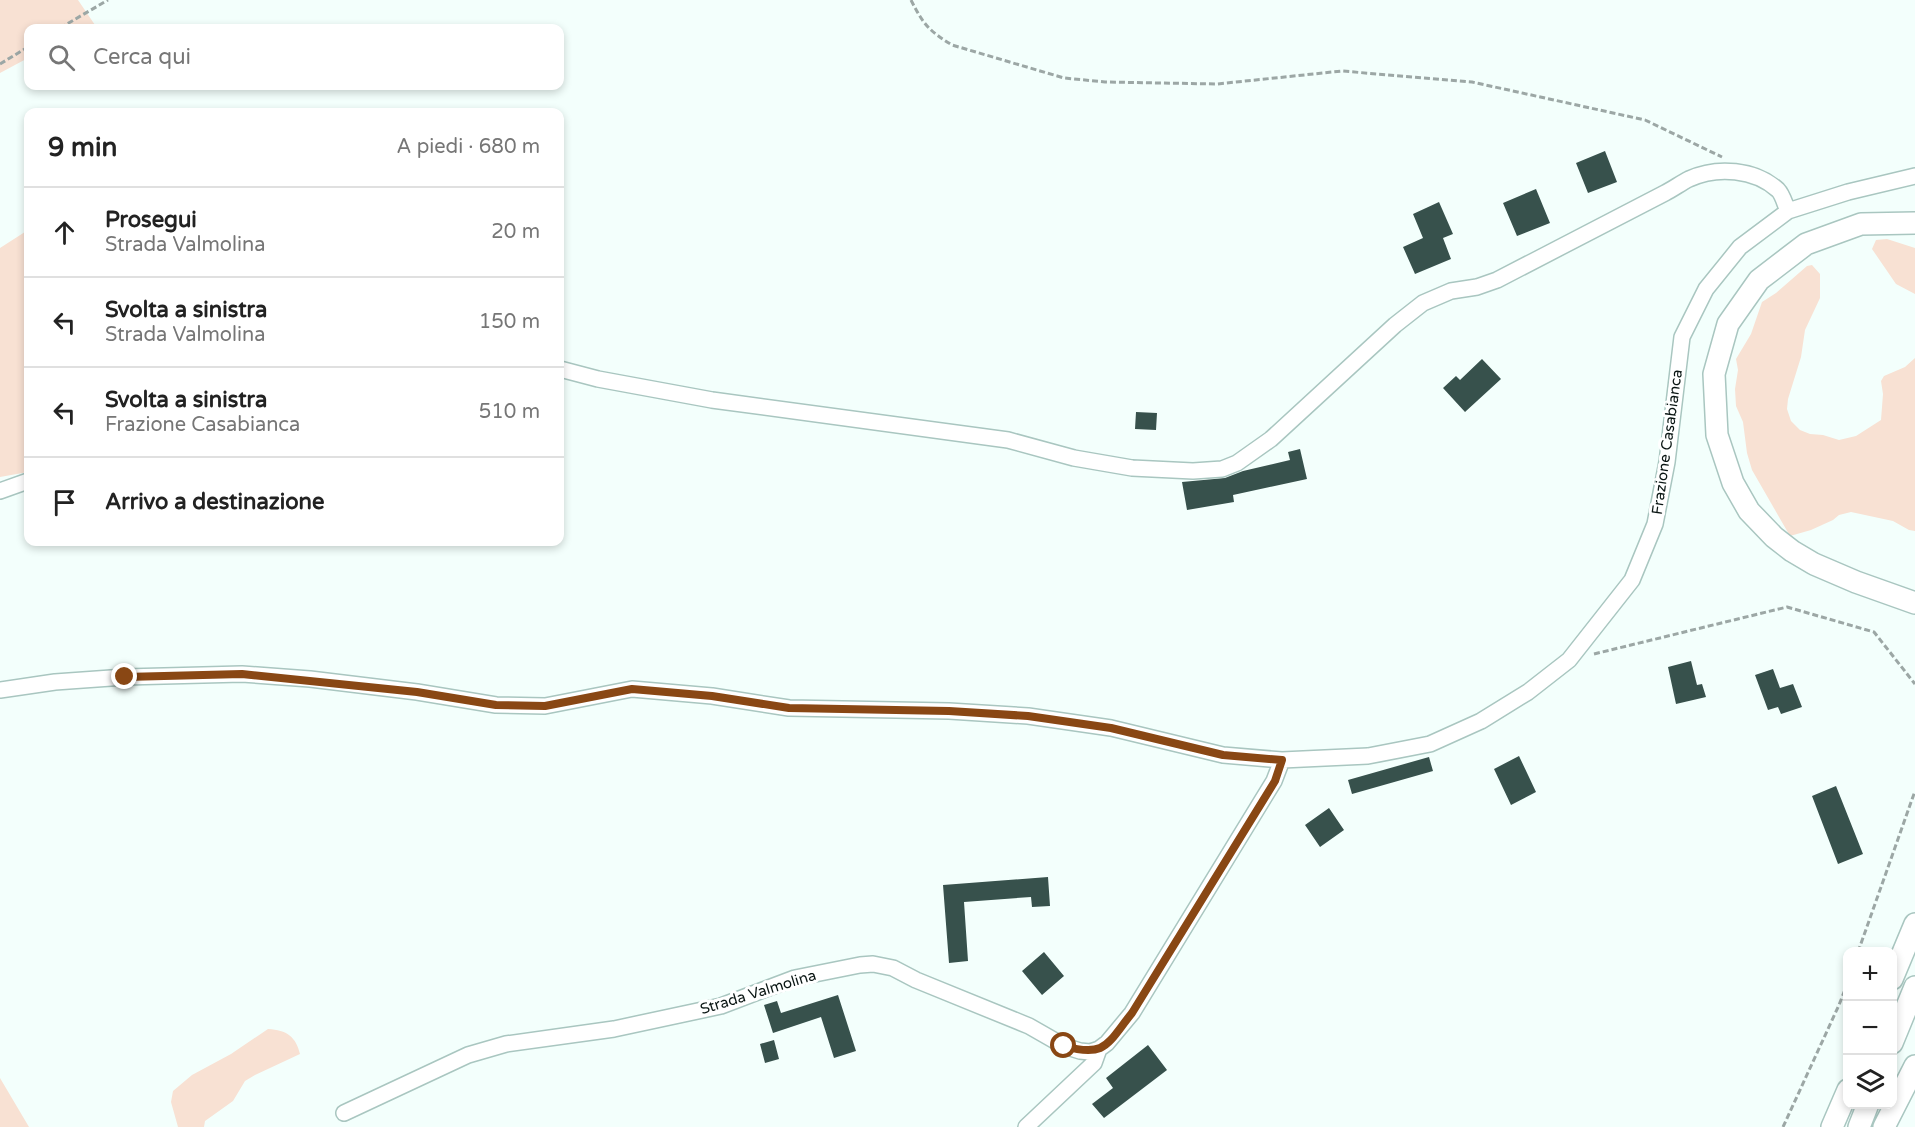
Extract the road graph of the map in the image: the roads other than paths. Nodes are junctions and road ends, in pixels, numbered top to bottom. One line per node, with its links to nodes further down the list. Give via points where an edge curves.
1 (1915, 176): 2 (street, Frazione Casabianca)
2 (1788, 211): 4 (street, via 1780,192 1752,175 1729,171 1690,178 1497,280 1451,291 1423,303 1271,439 1222,470 1132,468 1074,458 1008,440 712,400); 9 (street, Frazione Casabianca, via 1740,247 1706,289 1682,337 1655,524 1632,580 1569,660 1481,721 1430,744 1368,756)
3 (1914, 224): 7 (highway, via 1861,224 1806,244 1759,280 1728,324 1714,374 1717,435 1733,483 1749,511 1774,537 1814,564)
4 (564, 370)
5 (24, 482): 6 (street)
6 (0, 491)
7 (1915, 603)
8 (0, 690): 9 (street, Frazione Casabianca, via 114,678 242,674 417,692 496,705 545,706 632,689 789,708 1028,716 1111,728 1223,755)
9 (1282, 760): 14 (street, via 1275,781 1132,1013)
10 (1915, 924): 11 (highway)
11 (1897, 970)
12 (1915, 987): 13 (highway)
13 (1897, 1033)
14 (1099, 1049): 18 (street, Strada Valmolina, via 1090,1052 1064,1046 1029,1026 892,968 873,964 795,978 721,1006 614,1029 506,1044 468,1055); 19 (street, via 1094,1063)
15 (1915, 1066): 22 (highway)
16 (1843, 1102): 20 (highway)
17 (1866, 1109): 21 (highway)
18 (344, 1113)
19 (1026, 1127)
20 (1832, 1127)
21 (1859, 1127)
22 (1884, 1127)

